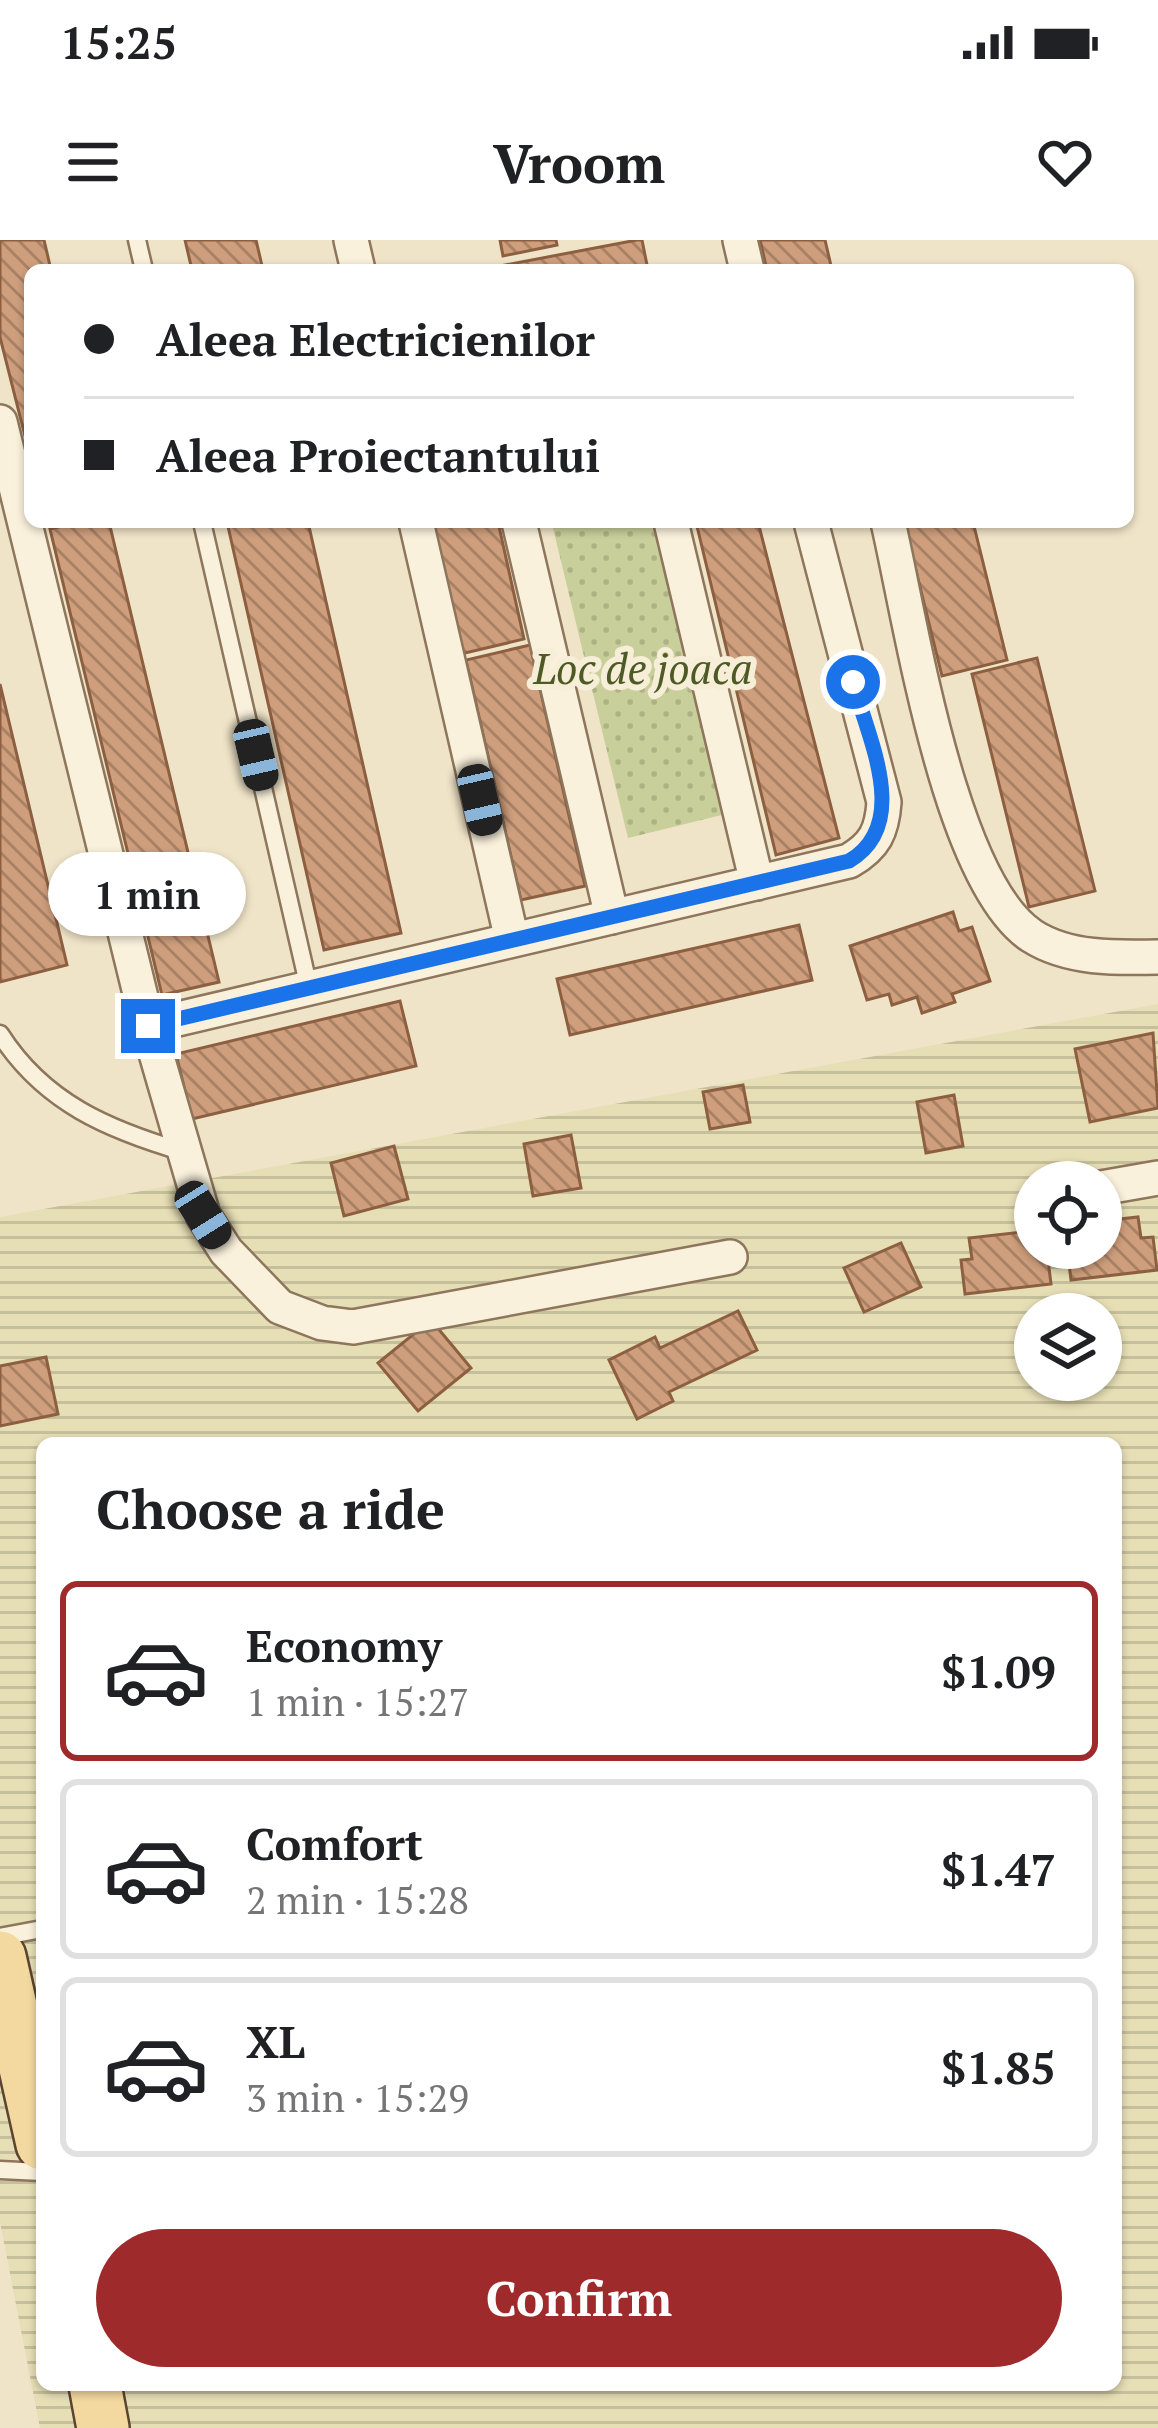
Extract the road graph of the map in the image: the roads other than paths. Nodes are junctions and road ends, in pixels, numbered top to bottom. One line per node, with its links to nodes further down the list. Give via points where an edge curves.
1 (0, 422): 2 (street)
2 (15, 480): 3 (street)
3 (24, 517)
4 (27, 528): 16 (street)
5 (203, 528): 15 (lane)
6 (417, 528): 13 (street)
7 (520, 528): 12 (street)
8 (671, 528): 11 (street)
9 (813, 528): 11 (street, via 884,802 883,825 849,861)
10 (889, 528): 14 (street, via 961,827 985,885 1031,935 1067,952)
11 (757, 883): 12 (street)
12 (612, 917): 13 (street)
13 (512, 940): 15 (street)
14 (1158, 957)
15 (309, 988): 16 (street)
16 (148, 1026): 18 (street)
17 (0, 1034): 18 (lane, via 25,1073 113,1131)
18 (185, 1152): 21 (street, via 203,1215 226,1251 280,1307 322,1323 353,1327)
19 (1158, 1178): 20 (street)
20 (1122, 1184)
21 (730, 1256)
22 (36, 1933): 23 (lane)
23 (1, 1959): 24 (main road)
24 (36, 2117)
25 (0, 2170): 26 (lane)
26 (36, 2172)
27 (96, 2391): 28 (main road)
28 (103, 2428)

